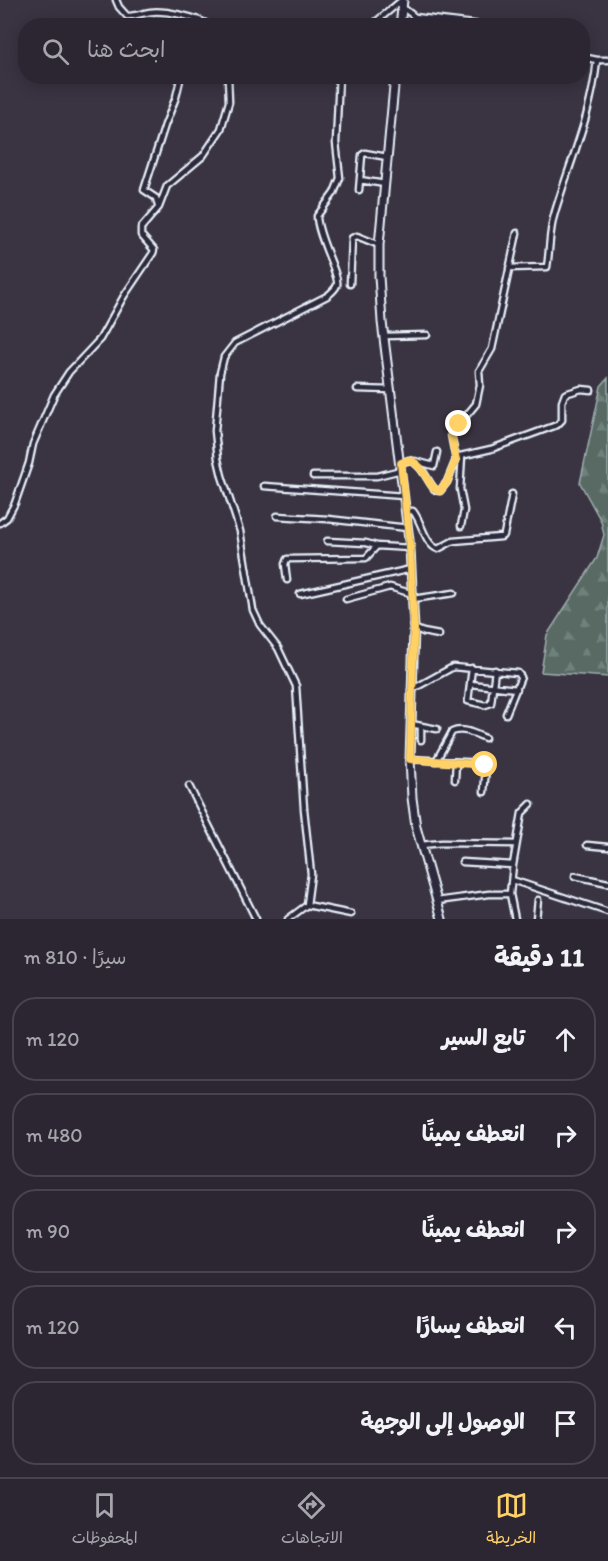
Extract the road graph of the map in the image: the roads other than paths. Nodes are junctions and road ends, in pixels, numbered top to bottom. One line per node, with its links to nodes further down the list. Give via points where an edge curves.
1 (116, 0): 3 (street, via 127,16 151,12)
2 (402, 2): 4 (street); 5 (main road); 6 (street, via 416,17)
3 (190, 18)
4 (381, 18)
5 (401, 18)
6 (424, 18)
7 (590, 59): 8 (street)
8 (597, 60): 9 (street); 21 (street, via 581,132 554,215 547,267)
9 (608, 60)
10 (179, 84): 18 (street, via 144,190 156,198)
11 (228, 84): 18 (street, via 229,102 221,129 203,156 167,186)
12 (339, 84): 83 (street, via 336,143 340,178 317,216 320,237 338,283 327,296 230,348 220,373 215,431 222,476 240,531 252,610 278,648 296,686 311,874)
13 (394, 84): 14 (main road)
14 (387, 157): 15 (street, via 364,154); 16 (main road)
15 (360, 180): 16 (street); 17 (street)
16 (385, 184): 20 (main road)
17 (359, 190)
18 (159, 207): 38 (street, via 140,232 153,254 100,339 69,372 54,395 11,512)
19 (517, 233): 21 (street)
20 (379, 245): 22 (street, via 357,236 352,238); 24 (main road)
21 (509, 268): 29 (street, via 492,349 479,370 476,404 451,434)
22 (350, 284)
23 (427, 335): 24 (street)
24 (384, 336): 26 (main road)
25 (357, 389): 26 (street)
26 (391, 390): 31 (main road)
27 (591, 390): 29 (street, via 567,392 562,402 562,420 557,425)
28 (437, 452): 30 (street, via 434,466)
29 (459, 457): 30 (street, via 447,482 437,491); 39 (street, via 464,510)
30 (412, 460): 31 (street)
31 (401, 466): 32 (street, via 377,476); 35 (main road)
32 (314, 476)
33 (264, 486): 35 (street)
34 (512, 494): 36 (street, via 504,535 453,541 438,549 430,545 413,511)
35 (404, 496): 36 (main road)
36 (406, 511): 40 (main road)
37 (277, 516): 40 (street)
38 (0, 523)
39 (461, 526)
40 (408, 528): 43 (main road)
41 (327, 541): 42 (street)
42 (377, 546): 43 (street); 45 (street, via 366,558 287,559)
43 (410, 548): 44 (main road)
44 (411, 569): 47 (street); 48 (main road)
45 (287, 580)
46 (454, 592): 48 (street)
47 (300, 594)
48 (413, 596): 49 (street, via 390,586); 50 (main road)
49 (346, 599)
50 (414, 628): 51 (street); 57 (main road)
51 (439, 635)
52 (472, 668): 53 (street); 54 (street); 57 (street, via 453,667)
53 (495, 670): 55 (street); 56 (street, via 520,674)
54 (470, 684): 55 (street); 55 (street, via 468,701 485,705 491,703)
55 (493, 687): 56 (street)
56 (517, 689): 58 (street)
57 (411, 690): 59 (main road)
58 (506, 714)
59 (411, 724): 60 (street); 64 (main road)
60 (421, 726): 61 (street); 63 (street)
61 (437, 729)
62 (485, 738): 65 (street, via 456,730)
63 (420, 740)
64 (410, 759): 65 (street); 72 (main road)
65 (436, 761): 66 (street)
66 (456, 762): 67 (street); 69 (street, via 485,765)
67 (455, 780)
68 (189, 786): 86 (street)
69 (484, 792)
70 (531, 804): 71 (street, via 522,813)
71 (516, 844): 72 (street); 76 (street)
72 (421, 845): 82 (main road)
73 (587, 845): 74 (street)
74 (608, 847)
75 (462, 862): 76 (street)
76 (513, 865): 78 (street)
77 (575, 876): 79 (street)
78 (512, 880): 80 (street); 84 (street)
79 (608, 883)
80 (510, 894): 82 (street); 89 (street)
81 (538, 900): 90 (street)
82 (437, 901): 88 (main road)
83 (307, 905): 85 (street); 87 (street)
84 (608, 912)
85 (351, 914)
86 (256, 919)
87 (288, 919)
88 (442, 919)
89 (515, 919)
90 (536, 919)

